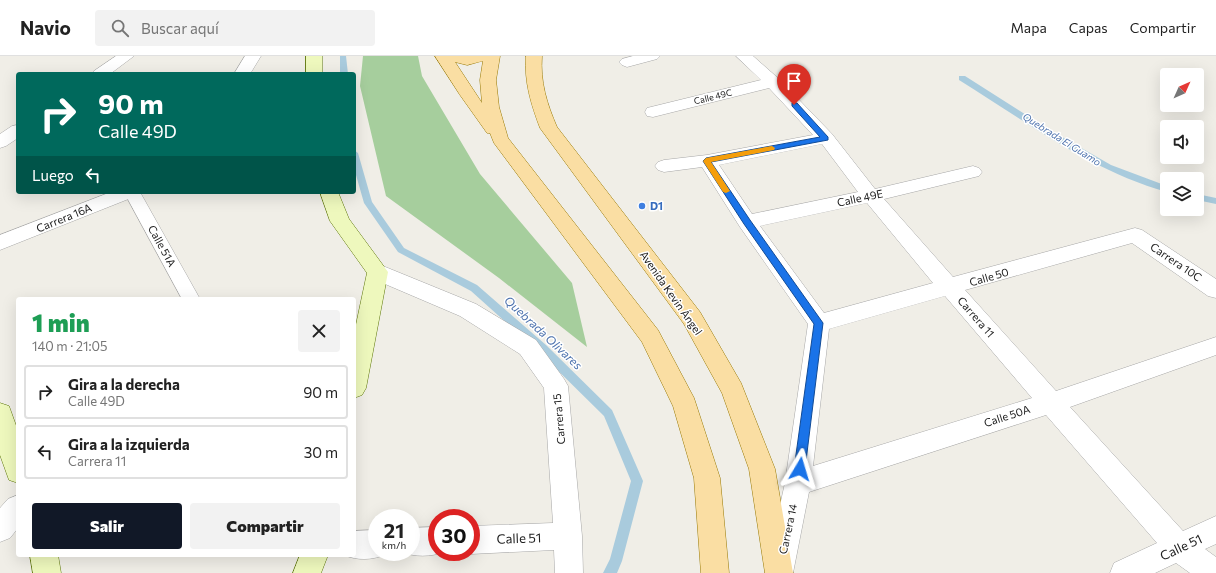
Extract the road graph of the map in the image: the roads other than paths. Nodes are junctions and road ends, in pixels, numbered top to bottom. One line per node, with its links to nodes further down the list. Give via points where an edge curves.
1 (126, 56): 12 (street)
2 (253, 56): 13 (street)
3 (314, 56): 14 (main road)
4 (443, 56): 19 (main road)
5 (447, 56): 6 (main road, via 467,60)
6 (486, 56)
7 (492, 56): 19 (main road, via 488,80 491,106)
8 (534, 56): 56 (main road, Avenida Kevin Ángel, via 536,95 549,128 692,318 733,390 762,469)
9 (652, 56): 11 (street)
10 (744, 56): 15 (street, Carrera 11)
11 (627, 62)
12 (103, 72)
13 (243, 72)
14 (314, 72)
15 (773, 82): 16 (street, Calle 49C); 18 (street, Carrera 11)
16 (653, 112)
17 (16, 131): 20 (street)
18 (826, 138): 21 (street); 27 (street, Carrera 11)
19 (500, 139): 55 (main road, via 650,336 686,406 707,478)
20 (0, 142)
21 (706, 161): 22 (street); 28 (street)
22 (664, 166)
23 (973, 172): 27 (street, Calle 49E)
24 (124, 194): 30 (street, Carrera 16A)
25 (133, 194): 34 (lane, Calle 51A)
26 (330, 194): 31 (main road, via 340,221)
27 (871, 196): 28 (street, Calle 49E); 32 (street, Carrera 11)
28 (747, 222): 35 (street)
29 (1135, 235): 32 (street, Calle 50); 33 (street, Carrera 10C)
30 (0, 243)
31 (378, 272): 37 (main road); 45 (street, Carrera 15, via 468,310 528,347 552,380 556,386)
32 (950, 288): 35 (street, Calle 50); 38 (street, Carrera 11)
33 (1216, 290)
34 (190, 297)
35 (819, 323): 41 (street, Carrera 14)
36 (1216, 346): 38 (street, Calle 50A)
37 (356, 378)
38 (1050, 402): 41 (street, Calle 50A); 49 (street, Carrera 11)
39 (0, 414): 40 (main road)
40 (16, 465)
41 (798, 483): 56 (street, Carrera 14)
42 (16, 510): 43 (street)
43 (0, 528)
44 (1216, 530): 49 (street, Calle 51)
45 (568, 536): 46 (street, Calle 51); 54 (street, Carrera 15)
46 (480, 540)
47 (368, 544): 48 (street)
48 (356, 545)
49 (1178, 548): 57 (street, Calle 51); 58 (street, Carrera 11)
50 (44, 557): 52 (main road)
51 (313, 557): 53 (main road)
52 (47, 573)
53 (307, 573)
54 (569, 573)
55 (715, 573)
56 (779, 573)
57 (1124, 573)
58 (1214, 573)

